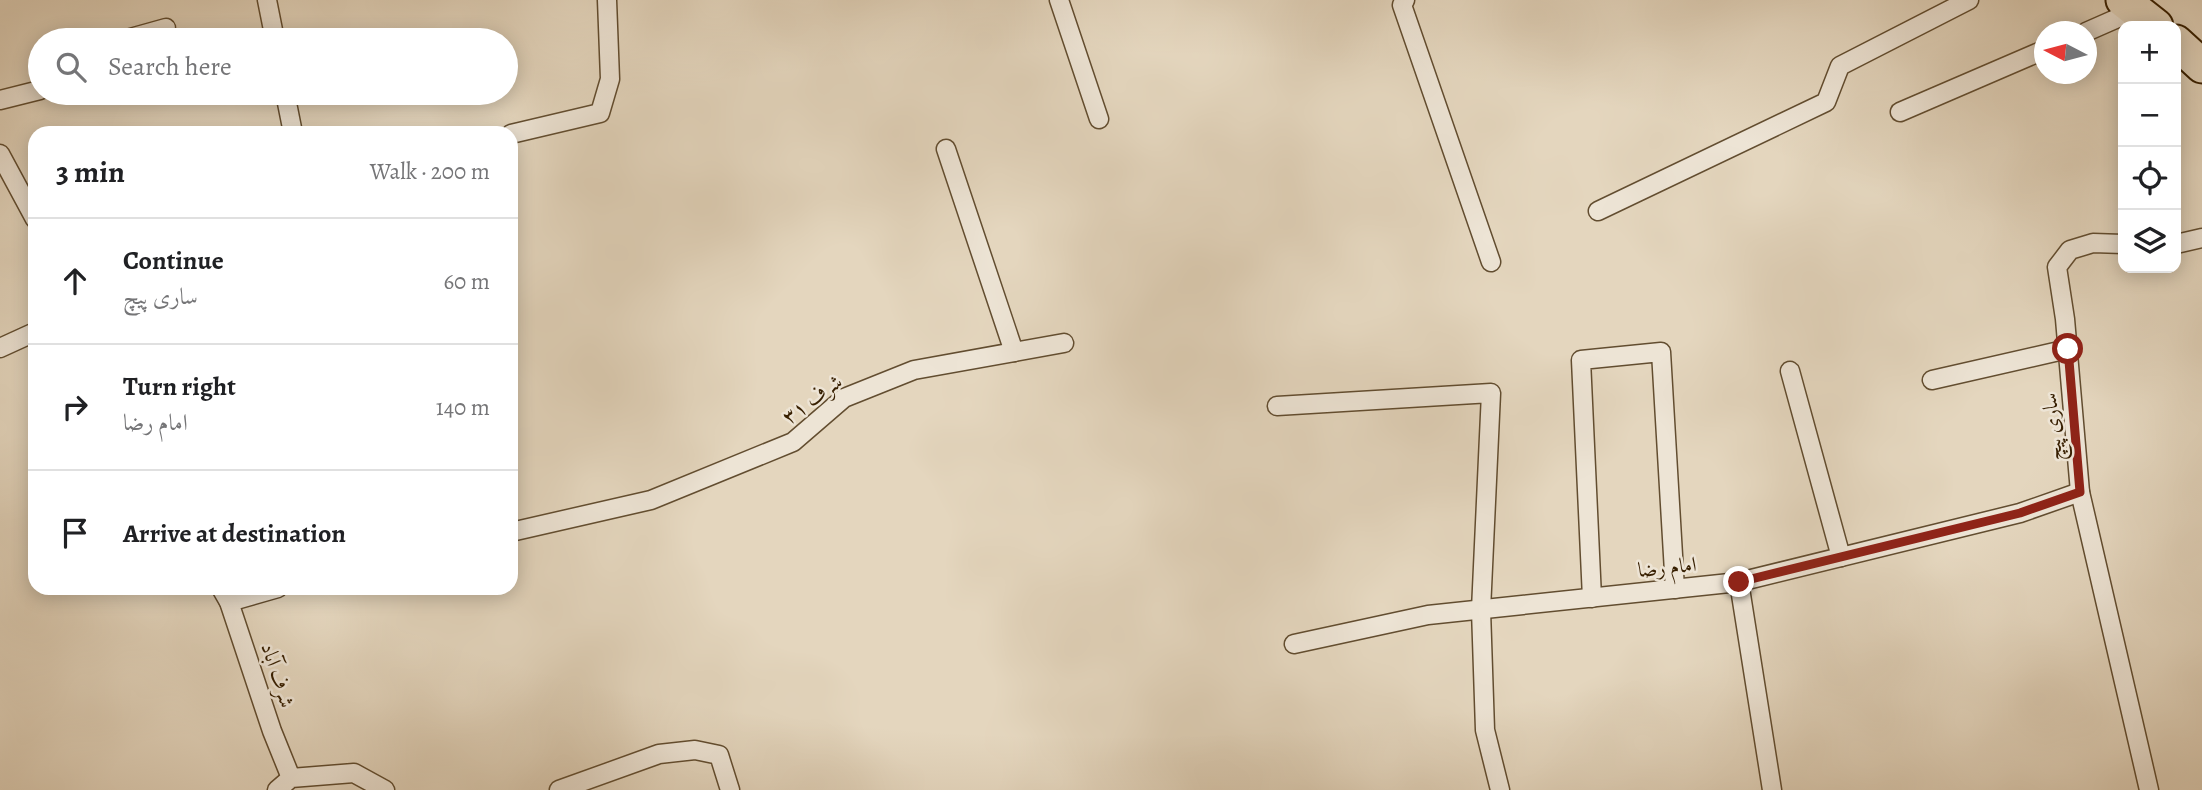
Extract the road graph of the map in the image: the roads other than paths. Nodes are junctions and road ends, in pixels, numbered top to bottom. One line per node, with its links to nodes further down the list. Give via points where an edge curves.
1 (267, 0): 7 (street)
2 (607, 0): 18 (street, via 610,79 600,113)
3 (1059, 0): 16 (street)
4 (1405, 0): 26 (street, via 1402,5)
5 (1969, 0): 22 (street, via 1840,66 1826,102)
6 (2138, 12): 8 (street)
7 (273, 28)
8 (2097, 28)
9 (2181, 47): 11 (highway)
10 (2034, 55): 15 (street)
11 (2202, 66)
12 (28, 93): 13 (street)
13 (0, 100)
14 (287, 105): 17 (street)
15 (1900, 112)
16 (1099, 119)
17 (292, 126)
18 (518, 132)
19 (946, 149): 31 (street)
20 (0, 154): 21 (street)
21 (28, 189)
22 (1598, 211)
23 (2202, 238): 24 (street)
24 (2181, 243)
25 (2118, 244): 30 (street, ساری پیچ, via 2093,243 2070,250 2057,267)
26 (1492, 261)
27 (28, 335): 29 (street)
28 (1064, 343): 31 (street, شرف ۳۱)
29 (0, 348)
30 (2068, 349): 33 (street); 35 (street, ساری پیچ)
31 (1014, 352): 36 (street, شرف ۳۱, via 914,370 844,398 793,442 650,500)
32 (1790, 371): 37 (street)
33 (1932, 380)
34 (1277, 407): 42 (street, via 1491,393)
35 (2080, 492): 37 (street, امام رضا, via 2020,513); 51 (street, ساری پیچ)
36 (518, 530)
37 (1841, 557): 38 (street, امام رضا)
38 (1739, 582): 39 (street, امام رضا); 50 (street)
39 (1675, 589): 41 (street, امام رضا); 41 (street, via 1661,352 1581,359)
40 (225, 595): 44 (street, شرف آباد)
41 (1592, 598): 42 (street, امام رضا)
42 (1481, 610): 43 (street, امام رضا, via 1428,615); 49 (street, via 1485,730)
43 (1294, 644)
44 (291, 778): 45 (street); 46 (street, via 354,773)
45 (277, 790)
46 (386, 790)
47 (559, 790): 48 (street, via 659,754 695,750 719,755)
48 (730, 790)
49 (1500, 790)
50 (1772, 790)
51 (2149, 790)

